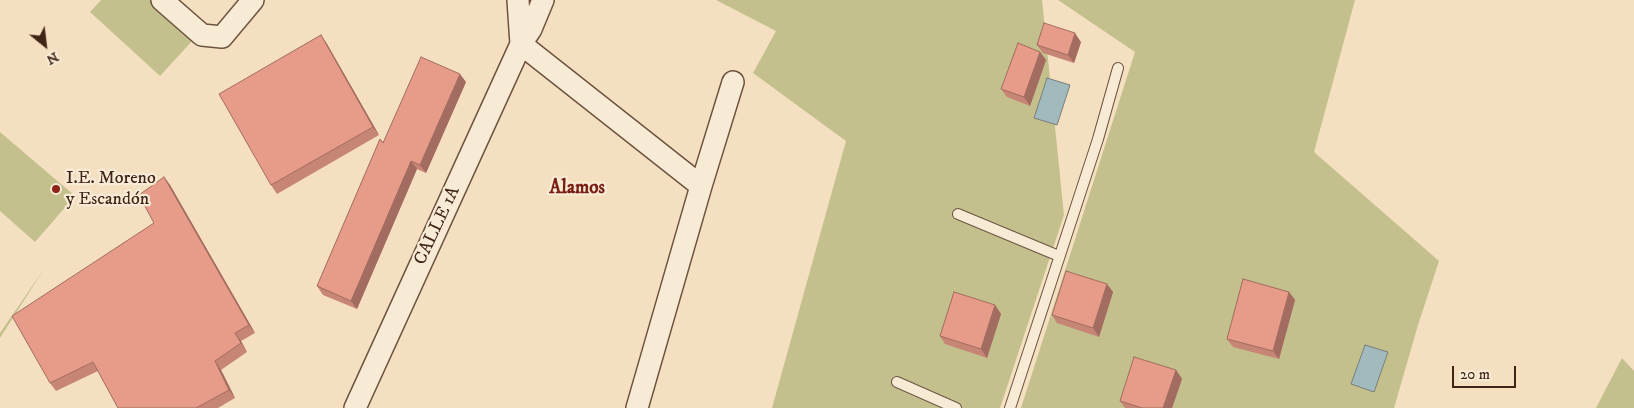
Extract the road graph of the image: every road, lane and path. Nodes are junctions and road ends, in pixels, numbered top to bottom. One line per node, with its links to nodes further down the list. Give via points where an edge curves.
1 (162, 0): 2 (street, via 202,35 222,37)
2 (253, 0)
3 (518, 0): 5 (street)
4 (543, 0): 5 (street, CALLE 1A, via 532,29)
5 (521, 44): 8 (street); 12 (street, CALLE 1A)
6 (1118, 68): 10 (lane)
7 (733, 82): 8 (street)
8 (700, 186): 13 (street)
9 (958, 214): 10 (lane)
10 (1059, 256): 15 (lane)
11 (897, 382): 14 (lane)
12 (355, 408)
13 (637, 408)
14 (956, 408)
15 (1010, 408)

